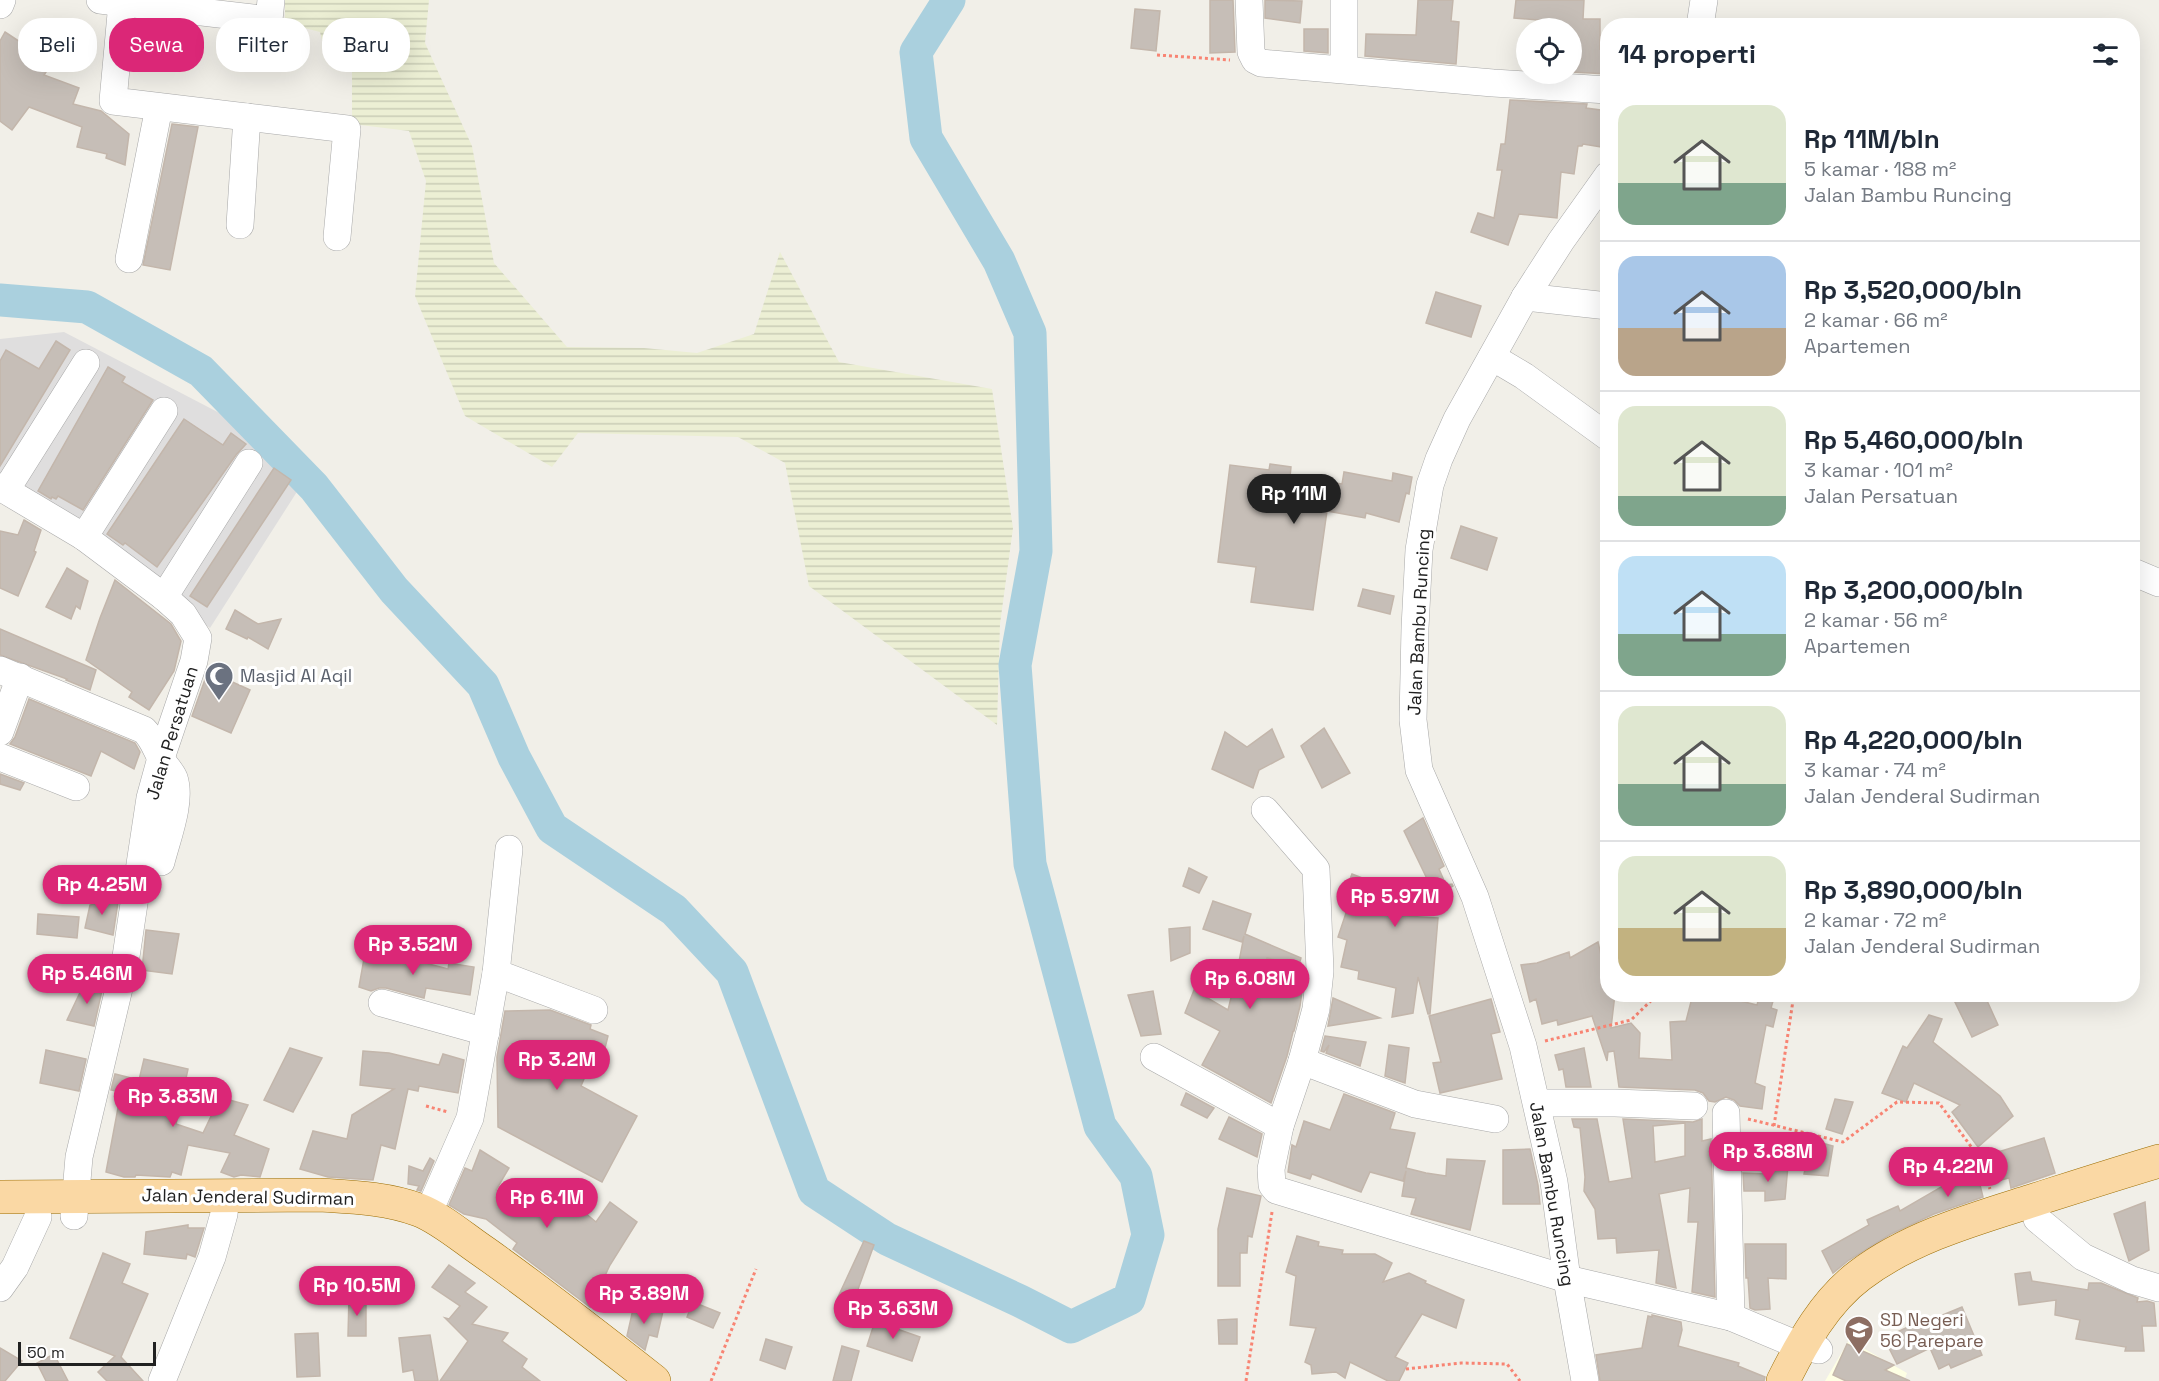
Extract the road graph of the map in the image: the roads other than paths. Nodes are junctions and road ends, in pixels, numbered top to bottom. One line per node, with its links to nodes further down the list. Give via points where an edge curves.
1 (2, 0): 7 (street)
2 (271, 0): 6 (street, via 269,20)
3 (1249, 0): 9 (street, via 1251,52 1255,60)
4 (1344, 0): 9 (street)
5 (1704, 0): 8 (street)
6 (111, 1): 11 (street, via 113,101)
7 (0, 5)
8 (1701, 18)
9 (1344, 69): 10 (street)
10 (1600, 90)
11 (159, 107): 12 (street); 16 (street)
12 (247, 117): 14 (street); 15 (street, via 347,129)
13 (1600, 186): 17 (street, Jalan Bambu Runcing)
14 (240, 225)
15 (337, 237)
16 (129, 259)
17 (1525, 297): 18 (street); 19 (street, Jalan Bambu Runcing)
18 (1600, 305)
19 (1491, 357): 22 (street); 43 (street, Jalan Bambu Runcing, via 1458,419 1430,485 1419,550 1413,720 1419,770 1475,897 1523,1046)
20 (86, 363): 24 (street)
21 (164, 411): 25 (street)
22 (1600, 431)
23 (249, 463): 28 (street)
24 (3, 488): 25 (street, Jalan Persatuan)
25 (84, 537): 28 (street, Jalan Persatuan)
26 (2140, 575): 27 (street)
27 (2159, 583)
28 (164, 597): 32 (street, Jalan Persatuan, via 183,614 198,638 195,661)
29 (10, 673): 30 (street); 32 (street, via 144,730 156,744)
30 (0, 732)
31 (0, 758): 33 (street)
32 (161, 759): 36 (street, via 173,776 176,801); 52 (street, Jalan Persatuan, via 150,798 125,963 79,1157)
33 (76, 788)
34 (1265, 810): 42 (street, via 1316,869 1320,971 1316,1009)
35 (509, 849): 37 (street)
36 (161, 862)
37 (496, 973): 39 (street); 40 (street)
38 (382, 1003): 40 (street)
39 (594, 1010)
40 (486, 1032): 53 (street, via 470,1118)
41 (1154, 1057): 47 (street)
42 (1302, 1061): 46 (street, via 1415,1104); 47 (street)
43 (1537, 1103): 44 (street); 57 (street, Jalan Bambu Runcing, via 1554,1182)
44 (1694, 1106)
45 (1725, 1113): 60 (street)
46 (1495, 1119)
47 (1280, 1126): 57 (street, via 1271,1169 1276,1190)
48 (2159, 1161): 61 (main road, via 1998,1212 1927,1238 1881,1261 1837,1296)
49 (2159, 1182): 56 (main road)
50 (0, 1197): 52 (main road, Jalan Jenderal Sudirman)
51 (225, 1204): 52 (main road, Jalan Jenderal Sudirman); 53 (main road, Jalan Jenderal Sudirman, via 320,1195 370,1198); 62 (street, via 208,1267); 63 (main road, Jalan Jenderal Sudirman, via 365,1219 425,1235)
52 (74, 1206): 55 (main road, Jalan Jenderal Sudirman)
53 (429, 1214): 64 (main road, Jalan Jenderal Sudirman)
54 (0, 1217): 55 (main road, Jalan Jenderal Sudirman)
55 (38, 1217): 58 (street, via 15,1267)
56 (2037, 1219): 59 (street, via 2083,1257); 61 (main road, via 1953,1246 1892,1278 1867,1295)
57 (1567, 1278): 60 (street); 65 (street, Jalan Bambu Runcing)
58 (0, 1288)
59 (2159, 1288)
60 (1731, 1317): 61 (street)
61 (1810, 1348): 66 (main road); 67 (main road)
62 (162, 1381)
63 (623, 1381)
64 (654, 1381)
65 (1585, 1381)
66 (1783, 1381)
67 (1804, 1381)

